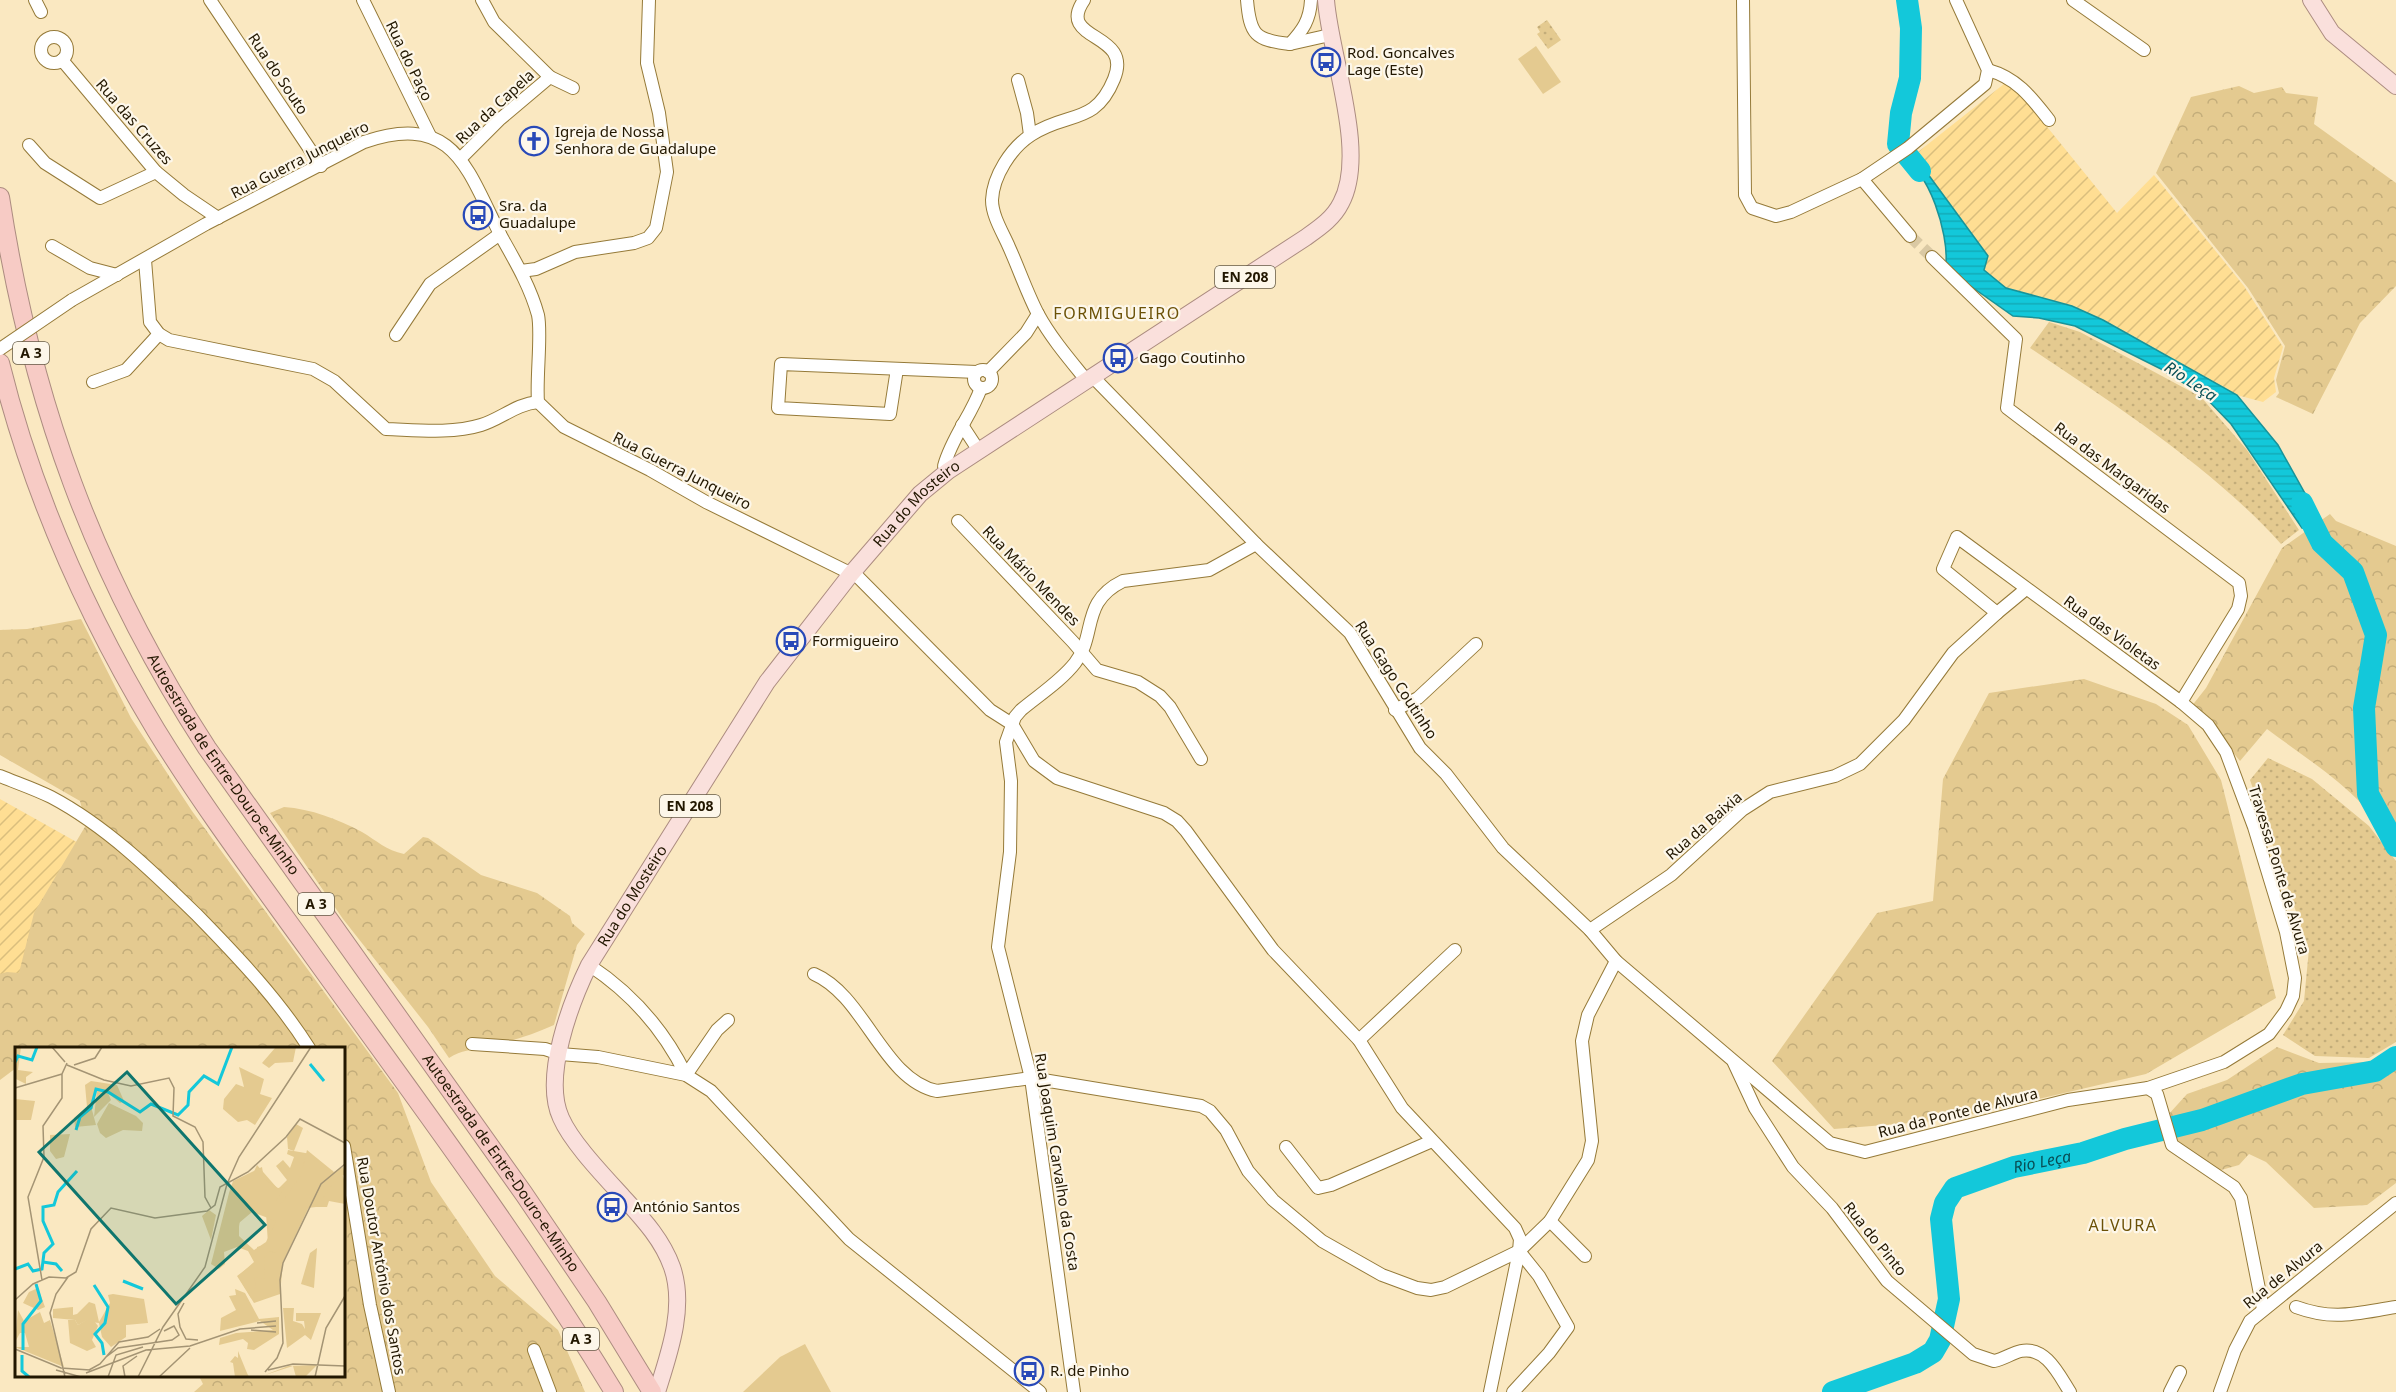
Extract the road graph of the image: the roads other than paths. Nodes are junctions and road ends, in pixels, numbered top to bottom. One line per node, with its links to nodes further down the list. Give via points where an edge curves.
1 (35, 0): 14 (street)
2 (210, 0): 29 (street, Rua do Souto)
3 (363, 0): 26 (street, Rua do Paço)
4 (482, 0): 20 (street, Rua da Capela, via 494,22)
5 (649, 0): 39 (street, via 647,63 667,172 656,228 648,238 634,243 575,252 536,269)
6 (1084, 0): 25 (street, via 1079,21 1088,35 1114,49 1118,56 1107,97 1099,106)
7 (1247, 0): 16 (street, via 1249,24 1257,37)
8 (1311, 0): 16 (street, via 1304,29)
9 (1326, 0): 15 (main road, EN 208)
10 (1743, 0): 31 (street, via 1744,185 1748,202 1759,212 1776,216)
11 (1956, 0): 19 (street)
12 (2073, 0): 17 (street)
13 (2313, 5): 22 (main road, via 2332,33)
14 (41, 12)
15 (1330, 35): 16 (street); 48 (main road, EN 208, via 1351,162 1349,184 1341,204 1328,221 1305,238)
16 (1290, 44)
17 (2144, 50)
18 (62, 60): 30 (street, Rua das Cruzes)
19 (1989, 70): 24 (street, via 2016,82); 31 (street, via 1985,84 1887,165)
20 (550, 76): 23 (street, Rua da Capela); 28 (street, Rua da Capela)
21 (1018, 80): 25 (street)
22 (2396, 86)
23 (573, 88)
24 (2049, 120)
25 (1030, 135): 41 (street, Rua Gago Coutinho, via 1005,162 992,201)
26 (430, 136): 28 (street, Rua Guerra Junqueiro); 29 (street, Rua Guerra Junqueiro, via 384,135)
27 (29, 145): 30 (street, via 45,163 100,198)
28 (460, 159): 34 (street, Rua Guerra Junqueiro, via 483,195)
29 (321, 166): 33 (street, Rua Guerra Junqueiro)
30 (156, 172): 33 (street, Rua das Cruzes)
31 (1862, 179): 35 (street)
32 (0, 197): 92 (highway, Autoestrada de Entre-Douro-e-Minho / A 3, via 8,251 46,408 84,518 140,636 207,748 524,1194)
33 (218, 218): 38 (street, Rua Guerra Junqueiro)
34 (500, 234): 39 (street, Rua Guerra Junqueiro); 43 (street, via 430,284)
35 (1910, 236)
36 (52, 246): 40 (street, via 90,268)
37 (1932, 257): 61 (street, Rua das Margaridas, via 2016,339 2007,408 2239,583 2238,609)
38 (145, 260): 40 (street, Rua Guerra Junqueiro); 42 (street, via 150,322)
39 (521, 271): 50 (street, Rua Guerra Junqueiro, via 538,317)
40 (117, 274): 44 (street, Rua Guerra Junqueiro, bridge)
41 (1038, 314): 47 (street, via 1026,333); 48 (street, Rua Gago Coutinho)
42 (159, 334): 49 (street, via 126,370); 50 (street, via 169,340 313,369 334,381 386,429 464,429 483,425 526,403)
43 (396, 335)
44 (0, 349)
45 (0, 363): 95 (highway, Autoestrada de Entre-Douro-e-Minho / A 3, via 33,473 71,569 152,724 502,1220)
46 (897, 369): 46 (street, via 780,364 778,408 890,414); 47 (street)
47 (983, 372): 51 (street, via 974,383 981,388 973,410)
48 (1090, 379): 52 (main road, EN 208); 55 (street, Rua Gago Coutinho)
49 (93, 382)
50 (538, 402): 56 (street, Rua Guerra Junqueiro, via 564,427)
51 (962, 425): 52 (street); 53 (street, via 950,444 944,466)
52 (972, 454): 53 (main road, Rua do Mosteiro / EN 208)
53 (948, 471): 56 (main road, Rua do Mosteiro / EN 208, via 920,494)
54 (958, 521): 60 (street, Rua Mário Mendes)
55 (1256, 544): 60 (street, via 1209,570 1123,581 1112,586 1094,608); 62 (street, Rua Gago Coutinho, via 1350,633)
56 (851, 574): 63 (street, Rua Guerra Junqueiro, via 990,710); 69 (main road, Rua do Mosteiro / EN 208, via 768,682)
57 (2026, 589): 58 (street, Rua da Baixia); 58 (street, Rua das Violetas, via 1957,537 1943,569); 61 (street, Rua das Violetas)
58 (1997, 613): 66 (street, Rua da Baixia, via 1953,653 1904,720 1860,764 1835,776 1770,792 1742,810 1671,874)
59 (1476, 644): 62 (street, via 1418,698)
60 (1081, 652): 63 (street, via 1069,669 1021,710); 64 (street, Rua Mário Mendes, via 1096,670 1138,682 1160,696)
61 (2181, 702): 79 (street, Travessa Ponte de Alvura, via 2208,725 2226,752 2286,932 2295,978 2293,996 2270,1034 2224,1062)
62 (1395, 710): 66 (street, Rua Gago Coutinho, via 1420,748 1446,774 1503,848)
63 (1012, 724): 72 (street, via 1034,761 1057,778 1164,813 1177,821 1273,950); 78 (street, Rua Joaquim Carvalho da Costa, via 1006,742 1011,781 1008,882 998,947)
64 (1202, 759)
65 (0, 776): 74 (street, via 52,798 154,872 290,1017)
66 (1590, 930): 68 (street, Rua da Ponte de Alvura)
67 (1455, 950): 72 (street)
68 (1616, 961): 76 (street, Rua da Ponte de Alvura); 84 (street, via 1588,1015 1582,1041 1592,1141 1588,1160)
69 (589, 965): 75 (main road, Rua do Mosteiro / EN 208, via 571,1001); 77 (street, via 616,983 645,1014 674,1050)
70 (814, 974): 78 (street, via 846,1001 911,1080 923,1088 938,1091)
71 (728, 1020): 77 (street)
72 (1359, 1040): 80 (street, via 1402,1108)
73 (472, 1044): 75 (street, via 545,1049)
74 (308, 1047)
75 (560, 1054): 77 (street, via 598,1057); 92 (main road, Rua do Mosteiro / EN 208, via 555,1087 561,1119 596,1167 655,1232 672,1268 676,1303 672,1346)
76 (1730, 1056): 79 (street, Rua da Ponte de Alvura, via 1830,1143 1865,1152 2068,1100); 100 (street, Rua do Pinto, via 1755,1108 1793,1167 1832,1208 1887,1281 1973,1354 1995,1361 2032,1351 2050,1362)
77 (686, 1075): 96 (street, via 711,1091 849,1239)
78 (1031, 1078): 85 (street, via 1201,1106 1226,1130 1248,1171 1273,1200 1322,1240 1382,1275 1416,1288 1445,1287); 97 (street, Rua Joaquim Carvalho da Costa)
79 (2148, 1088): 89 (street, via 2157,1094 2172,1145 2234,1187 2241,1198)
80 (1432, 1141): 81 (street, via 1318,1188); 85 (street, via 1515,1228 1520,1239)
81 (1286, 1147)
82 (345, 1152): 93 (street, Rua Doutor António dos Santos)
83 (2396, 1203): 89 (street, Rua de Alvura)
84 (1550, 1221): 85 (street); 86 (street)
85 (1519, 1251): 98 (street); 99 (street, via 1539,1276 1568,1327)
86 (1585, 1256)
87 (2296, 1307): 88 (street, via 2333,1316)
88 (2396, 1307)
89 (2263, 1309): 102 (street, Rua de Alvura, via 2250,1321)
90 (534, 1350): 94 (street)
91 (2180, 1372): 101 (street)
92 (652, 1388)
93 (389, 1392)
94 (550, 1392)
95 (614, 1392)
96 (1040, 1392)
97 (1074, 1392)
98 (1490, 1392)
99 (1513, 1392)
100 (2070, 1392)
101 (2170, 1392)
102 (2220, 1392)

